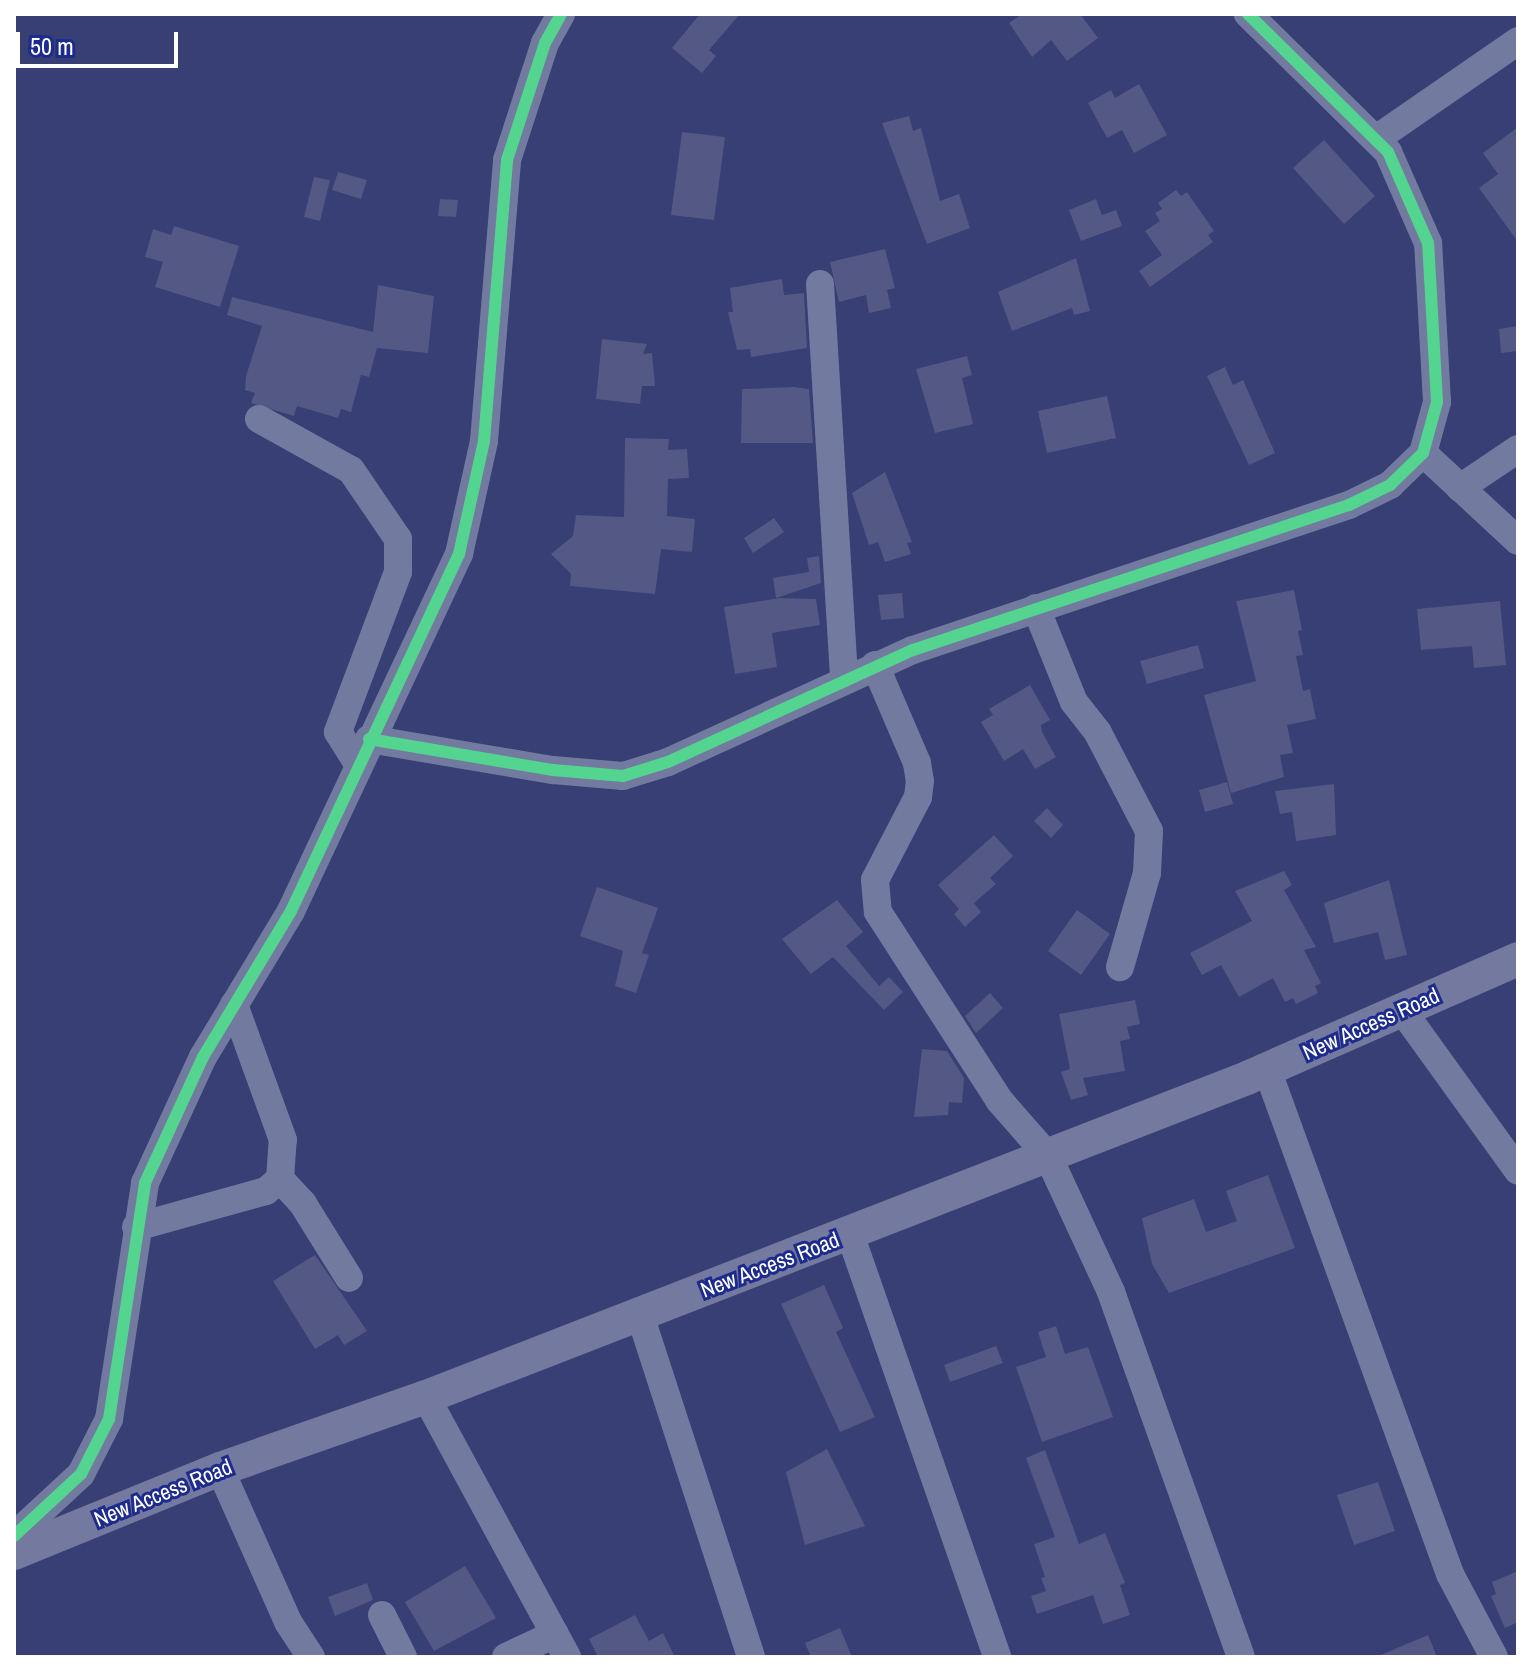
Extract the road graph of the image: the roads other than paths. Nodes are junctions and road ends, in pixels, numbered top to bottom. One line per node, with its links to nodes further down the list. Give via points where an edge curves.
1 (561, 14): 14 (street, via 545,43 507,160 484,441 459,554)
2 (1248, 14): 4 (street)
3 (1518, 41): 4 (street)
4 (1376, 139): 8 (street, via 1411,196 1428,243 1437,402)
5 (820, 284): 13 (street)
6 (259, 419): 14 (street, via 351,470 398,539 398,572 338,732)
7 (1518, 449): 9 (street)
8 (1423, 453): 9 (street); 11 (street, via 1390,485 1349,505)
9 (1460, 488): 10 (street)
10 (1518, 541)
11 (1036, 608): 12 (street); 16 (street, via 1074,702 1098,733 1149,831 1147,873)
12 (875, 665): 13 (street); 20 (street, via 920,781 918,797 875,880 878,912 999,1100)
13 (844, 679): 14 (street, via 668,762 623,776)
14 (363, 752): 17 (street, via 291,911)
15 (1518, 959): 18 (main road, New Access Road)
16 (1120, 967)
17 (234, 1005): 22 (street, via 283,1140); 23 (street, via 203,1057 145,1183)
18 (1402, 1010): 19 (main road, New Access Road); 21 (street)
19 (1267, 1069): 20 (main road, New Access Road); 39 (street, via 1450,1574)
20 (1048, 1156): 24 (main road, New Access Road); 38 (street, via 1116,1305)
21 (1518, 1171)
22 (280, 1179): 23 (street, via 266,1191); 25 (street, via 303,1204)
23 (136, 1227): 29 (street, via 109,1419 81,1474)
24 (850, 1234): 26 (main road, New Access Road); 37 (street)
25 (349, 1278)
26 (640, 1315): 27 (main road, New Access Road); 36 (street)
27 (426, 1397): 28 (main road, New Access Road); 32 (street)
28 (220, 1469): 30 (main road, New Access Road); 33 (street, via 288,1622)
29 (14, 1536)
30 (14, 1553)
31 (382, 1615): 34 (street)
32 (561, 1645): 35 (street)
33 (311, 1657)
34 (403, 1657)
35 (506, 1657)
36 (751, 1657)
37 (997, 1657)
38 (1241, 1657)
39 (1494, 1657)

